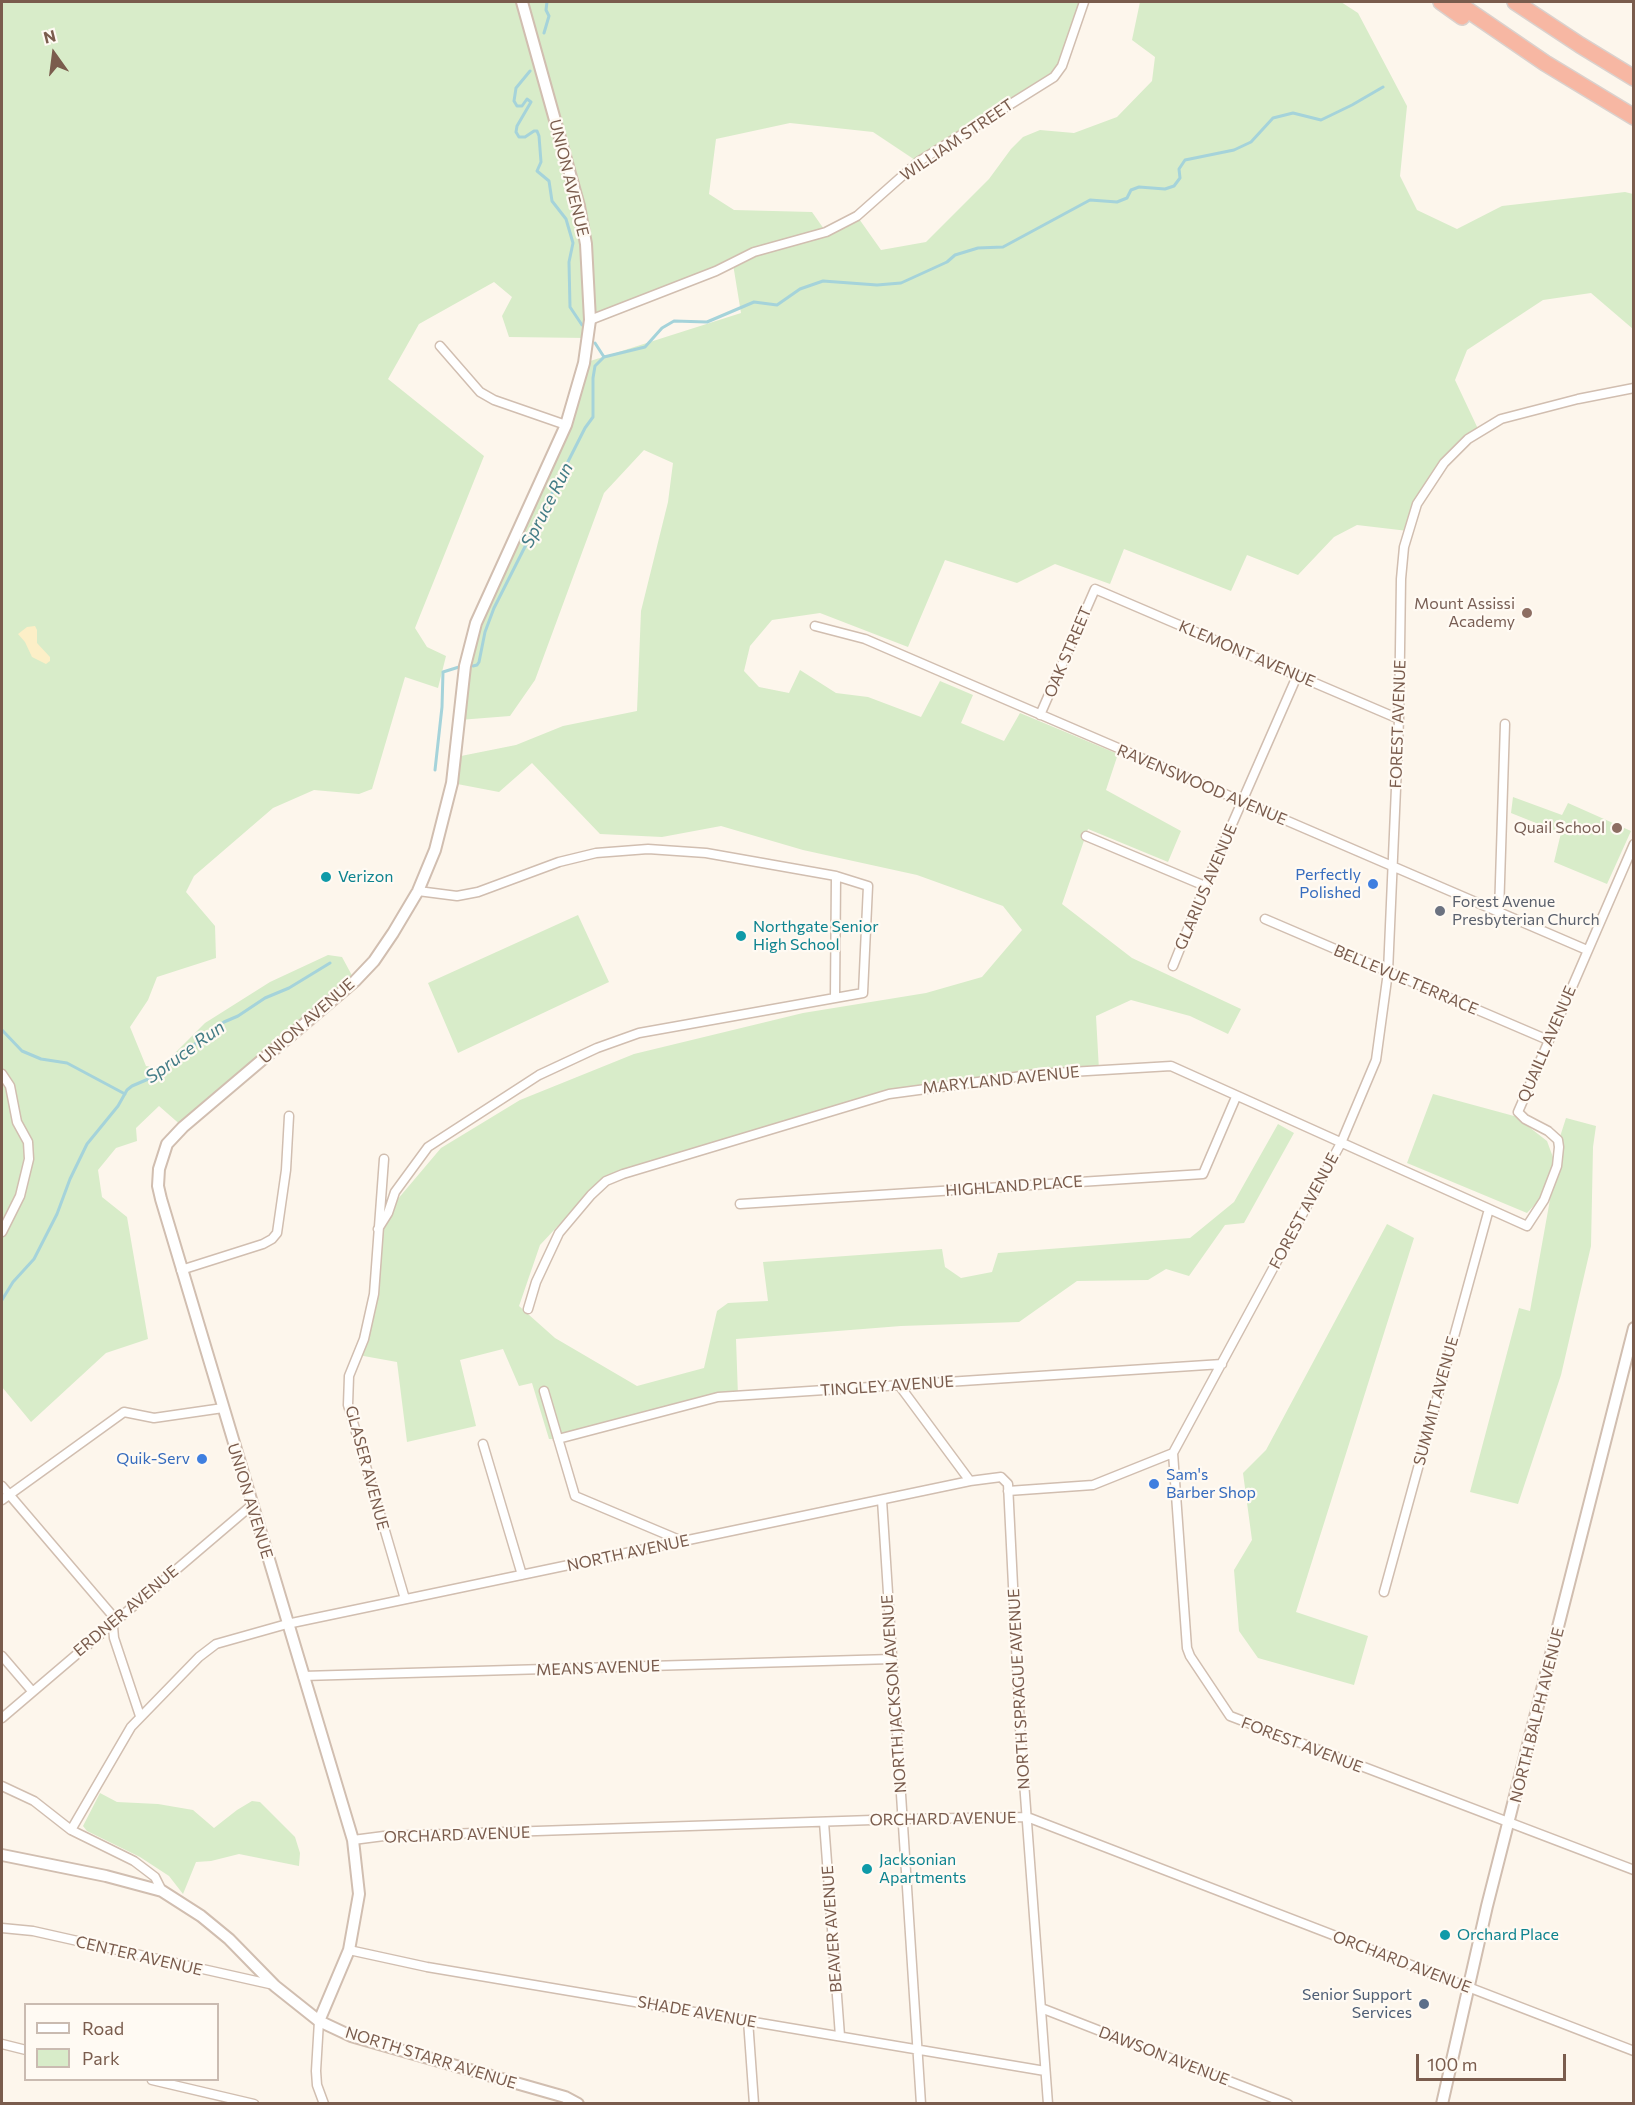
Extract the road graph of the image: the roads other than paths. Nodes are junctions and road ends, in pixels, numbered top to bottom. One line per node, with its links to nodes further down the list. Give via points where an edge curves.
1 (522, 2): 9 (street, UNION AVENUE, via 579,206 587,253)
2 (1084, 2): 9 (street, WILLIAM STREET, via 1062,66 1054,77 918,162 857,216 825,232 754,252)
3 (1441, 2): 7 (highway, via 1498,44)
4 (1456, 2): 7 (highway)
5 (1515, 2): 6 (highway)
6 (1634, 78)
7 (1614, 105): 8 (highway)
8 (1634, 117)
9 (590, 320): 12 (street, UNION AVENUE, via 584,363)
10 (440, 346): 12 (street, via 480,392)
11 (1634, 388): 17 (street, FOREST AVENUE, via 1501,418 1468,439 1426,488 1404,547)
12 (566, 425): 25 (street, UNION AVENUE, via 476,623 465,666 452,783 435,850)
13 (1095, 589): 15 (street, KLEMONT AVENUE); 16 (street, OAK STREET)
14 (815, 626): 16 (street, RAVENSWOOD AVENUE, via 865,639)
15 (1297, 676): 17 (street, KLEMONT AVENUE); 19 (street, GLARIUS AVENUE)
16 (1040, 715): 19 (street, RAVENSWOOD AVENUE)
17 (1399, 719): 22 (street, FOREST AVENUE)
18 (1505, 724): 26 (street)
19 (1242, 802): 22 (street, RAVENSWOOD AVENUE); 24 (street, GLARIUS AVENUE)
20 (1086, 836): 24 (street)
21 (1634, 844): 28 (street, QUAILL AVENUE)
22 (1393, 867): 26 (street, RAVENSWOOD AVENUE); 30 (street, FOREST AVENUE)
23 (836, 876): 25 (street, via 706,853 648,849 596,853 558,862 457,896); 31 (street); 31 (street, via 868,886 863,993)
24 (1205, 886): 29 (street, GLARIUS AVENUE)
25 (418, 891): 43 (street, UNION AVENUE, via 387,943 355,981 167,1144 158,1186)
26 (1499, 913): 28 (street, RAVENSWOOD AVENUE)
27 (1264, 919): 30 (street, BELLEVUE TERRACE)
28 (1587, 950): 32 (street, QUAILL AVENUE)
29 (1173, 966)
30 (1388, 972): 32 (street, BELLEVUE TERRACE); 36 (street, FOREST AVENUE, via 1376,1060)
31 (835, 998): 41 (street, via 639,1034 539,1075 428,1147 395,1192)
32 (1548, 1040): 40 (street, QUAILL AVENUE, via 1518,1112 1558,1140 1557,1166 1544,1200)
33 (2, 1074): 42 (street, via 10,1086 17,1122 28,1142 29,1160 20,1196)
34 (1236, 1096): 36 (street, MARYLAND AVENUE); 38 (street, HIGHLAND PLACE, via 1203,1174); 44 (street, MARYLAND AVENUE, via 1171,1066 1036,1074 889,1094 606,1181 559,1233)
35 (289, 1116): 43 (street, via 277,1233 262,1244)
36 (1341, 1143): 39 (street, MARYLAND AVENUE); 46 (street, FOREST AVENUE)
37 (384, 1159): 41 (street, GLASER AVENUE)
38 (740, 1204)
39 (1489, 1209): 40 (street, MARYLAND AVENUE); 61 (street, SUMMIT AVENUE)
40 (1527, 1226)
41 (378, 1229): 62 (street, GLASER AVENUE, via 374,1294 364,1339 349,1376 348,1406)
42 (2, 1232)
43 (181, 1270): 49 (street, UNION AVENUE)
44 (528, 1309)
45 (1634, 1328): 75 (street, NORTH BALPH AVENUE)
46 (1222, 1364): 47 (street, TINGLEY AVENUE); 52 (street, FOREST AVENUE)
47 (899, 1385): 50 (street, TINGLEY AVENUE, via 718,1397); 53 (street)
48 (544, 1391): 50 (street)
49 (223, 1408): 56 (street, via 154,1418 124,1412); 58 (street, UNION AVENUE)
50 (558, 1439): 59 (street, via 575,1496)
51 (483, 1444): 60 (street)
52 (1173, 1453): 55 (street, via 1093,1485); 75 (street, FOREST AVENUE, via 1187,1648 1225,1712 1235,1720)
53 (969, 1481): 55 (street, NORTH AVENUE, via 1000,1477 1007,1481); 57 (street, NORTH AVENUE)
54 (2, 1486): 56 (street)
55 (1008, 1491): 72 (street, NORTH SPRAGUE AVENUE)
56 (5, 1497): 63 (street, via 112,1615)
57 (882, 1500): 59 (street, NORTH AVENUE); 66 (street, NORTH JACKSON AVENUE)
58 (252, 1505): 63 (street, ERDNER AVENUE); 64 (street, UNION AVENUE)
59 (682, 1542): 60 (street, NORTH AVENUE)
60 (522, 1575): 62 (street, NORTH AVENUE)
61 (1384, 1592)
62 (405, 1599): 64 (street, NORTH AVENUE)
63 (113, 1622): 68 (street, ERDNER AVENUE); 69 (street, via 114,1638)
64 (287, 1624): 67 (street, UNION AVENUE); 69 (street, NORTH AVENUE, via 216,1644)
65 (2, 1656): 68 (street)
66 (892, 1659): 67 (street, MEANS AVENUE); 73 (street, NORTH JACKSON AVENUE)
67 (303, 1676): 77 (street, UNION AVENUE)
68 (32, 1691): 70 (street, ERDNER AVENUE)
69 (140, 1716): 76 (street, NORTH AVENUE)
70 (2, 1718)
71 (2, 1786): 76 (street, via 34,1801)
72 (1027, 1817): 73 (street, ORCHARD AVENUE); 84 (street, ORCHARD AVENUE); 85 (street, NORTH SPRAGUE AVENUE)
73 (903, 1819): 74 (street, ORCHARD AVENUE); 90 (street, NORTH JACKSON AVENUE)
74 (824, 1822): 77 (street, ORCHARD AVENUE); 88 (street, BEAVER AVENUE)
75 (1510, 1823): 79 (street, FOREST AVENUE); 84 (street, NORTH BALPH AVENUE)
76 (71, 1830): 80 (street, via 134,1861 155,1877)
77 (353, 1840): 82 (street, UNION AVENUE, via 359,1894)
78 (2, 1855): 80 (street, NORTH STARR AVENUE)
79 (1634, 1870)
80 (162, 1891): 83 (street, NORTH STARR AVENUE, via 229,1939)
81 (2, 1928): 83 (street, CENTER AVENUE, via 33,1931)
82 (349, 1950): 86 (street, SHADE AVENUE, via 427,1967); 87 (street, UNION AVENUE)
83 (275, 1986): 87 (street, NORTH STARR AVENUE)
84 (1469, 1989): 92 (street, ORCHARD AVENUE); 102 (street, NORTH BALPH AVENUE)
85 (1041, 2008): 93 (street, NORTH SPRAGUE AVENUE); 101 (street, DAWSON AVENUE)
86 (748, 2020): 88 (street, SHADE AVENUE); 98 (street)
87 (319, 2021): 96 (street, via 316,2071); 97 (street, NORTH STARR AVENUE, via 351,2036)
88 (840, 2036): 90 (street, SHADE AVENUE)
89 (2, 2044): 91 (street)
90 (918, 2049): 93 (street, SHADE AVENUE); 99 (street, NORTH JACKSON AVENUE)
91 (24, 2050)
92 (1634, 2051)
93 (1046, 2071): 100 (street, NORTH SPRAGUE AVENUE)
94 (160, 2081): 95 (street)
95 (254, 2103)
96 (324, 2103)
97 (578, 2103)
98 (754, 2103)
99 (921, 2103)
100 (1047, 2103)
101 (1288, 2103)
102 (1442, 2103)

